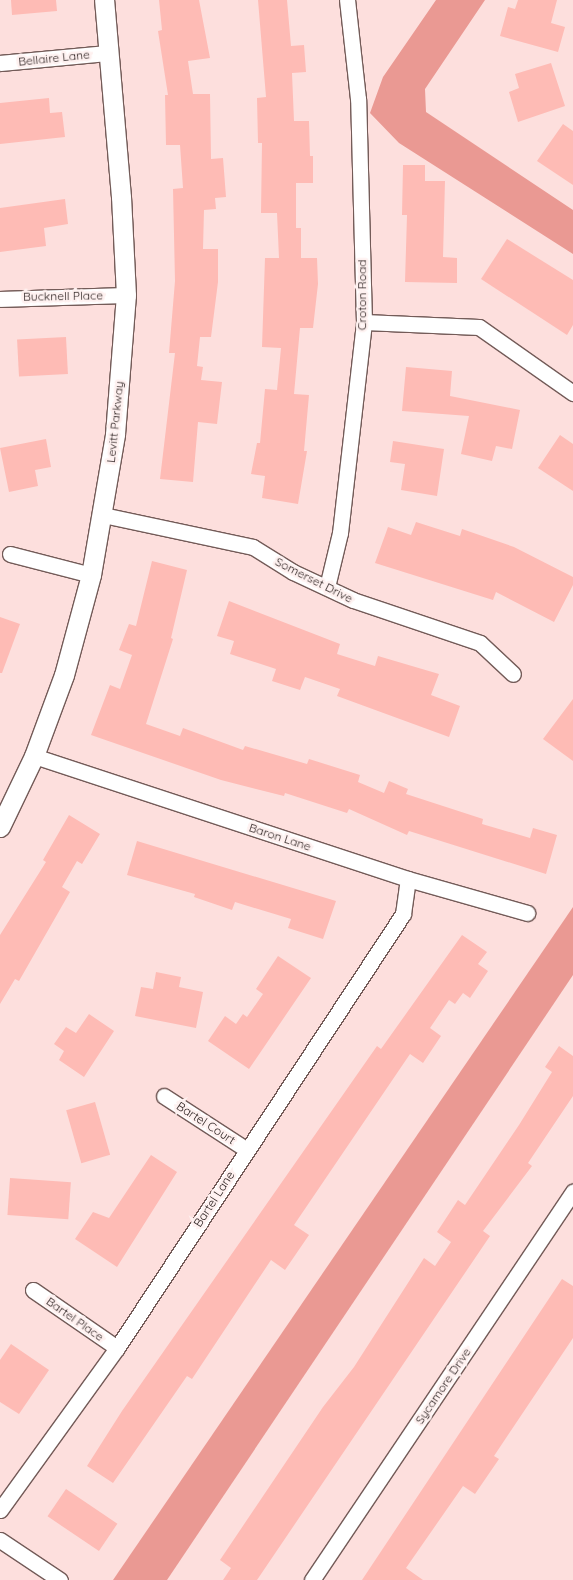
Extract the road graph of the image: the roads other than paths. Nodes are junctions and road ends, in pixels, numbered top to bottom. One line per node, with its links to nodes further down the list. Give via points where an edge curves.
1 (104, 0): 3 (street, Levitt Parkway)
2 (347, 0): 7 (street, Croton Road, via 358,99)
3 (108, 53): 4 (street, Bellaire Lane); 5 (street, Levitt Parkway)
4 (0, 63)
5 (126, 295): 6 (street, Bucknell Place); 9 (street, Levitt Parkway, via 115,434)
6 (0, 299)
7 (364, 322): 8 (street, via 479,327); 12 (street, Croton Road, via 340,533)
8 (573, 393)
9 (103, 515): 11 (street, Levitt Parkway); 12 (street, Somerset Drive, via 253,547 293,572)
10 (10, 554): 11 (street)
11 (91, 576): 14 (street, Levitt Parkway, via 64,675)
12 (327, 587): 13 (street, Somerset Drive, via 353,600 480,643)
13 (513, 674)
14 (34, 756): 15 (street, Levitt Parkway); 16 (street, Baron Lane)
15 (0, 827)
16 (408, 879): 17 (street, Baron Lane); 19 (street, Bartel Lane, via 403,914)
17 (527, 913)
18 (164, 1096): 19 (street, Bartel Court)
19 (246, 1150): 22 (street, Bartel Lane)
20 (573, 1192): 26 (street, Sycamore Drive)
21 (33, 1290): 22 (street, Bartel Place)
22 (117, 1348): 23 (street, Bartel Lane)
23 (0, 1510)
24 (0, 1540): 25 (street)
25 (60, 1580)
26 (312, 1580)

